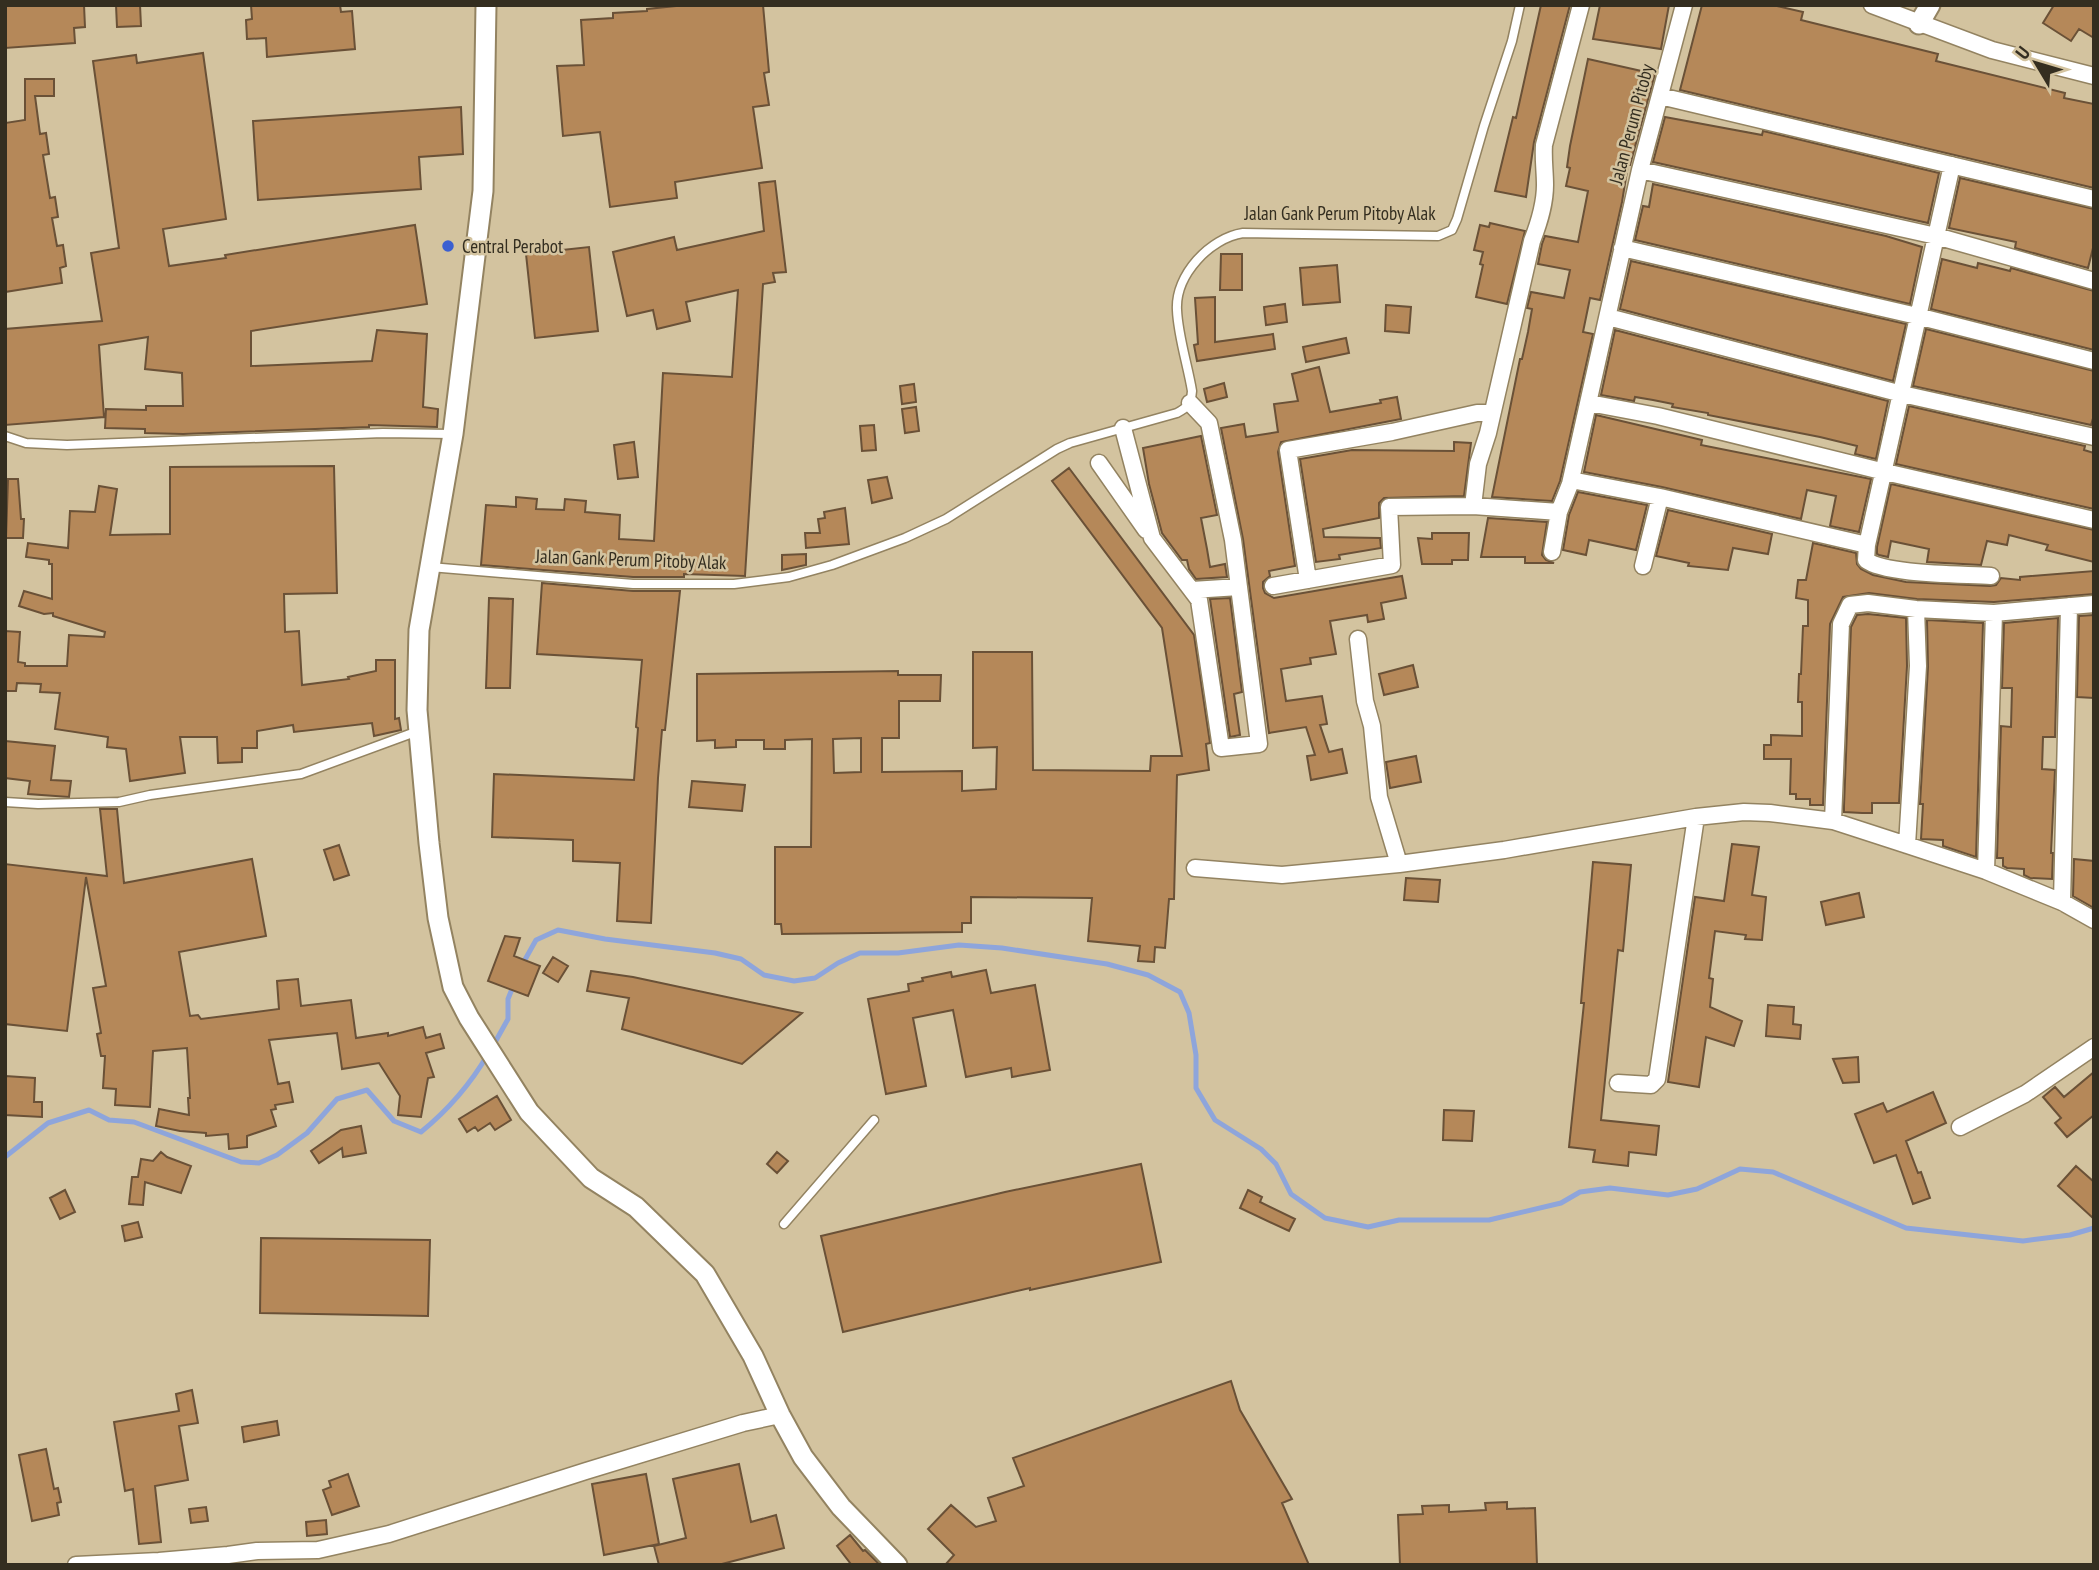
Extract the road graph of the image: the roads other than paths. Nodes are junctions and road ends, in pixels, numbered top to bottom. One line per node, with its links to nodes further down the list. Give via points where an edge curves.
1 (486, 5): 24 (street, via 483,191)
2 (1520, 5): 20 (lane, Jalan Gank Perum Pitoby Alak, via 1452,230 1438,236 1243,233 1217,242 1191,268 1177,309 1192,391)
3 (1581, 5): 22 (street, via 1544,145 1542,215)
4 (1684, 5): 9 (street, Jalan Perum Pitoby)
5 (1872, 5): 7 (street)
6 (1930, 5): 7 (street)
7 (1919, 24): 8 (street, via 1992,50)
8 (2094, 76)
9 (1660, 96): 10 (street); 11 (street, Jalan Perum Pitoby)
10 (1952, 165): 12 (street); 13 (street)
11 (1640, 170): 13 (street); 14 (street, Jalan Perum Pitoby)
12 (2094, 199)
13 (1936, 236): 15 (street); 16 (street)
14 (1622, 251): 16 (street); 17 (street, Jalan Perum Pitoby)
15 (2094, 281)
16 (1917, 316): 18 (street); 19 (street)
17 (1608, 317): 19 (street); 21 (street, Jalan Perum Pitoby)
18 (2094, 361)
19 (1902, 394): 26 (street); 28 (street)
20 (1190, 403): 23 (lane, Jalan Gank Perum Pitoby Alak, via 1177,413); 42 (street, via 1209,423)
21 (1589, 403): 28 (street); 29 (street, Jalan Perum Pitoby)
22 (1492, 413): 31 (street, via 1478,464); 40 (street, via 1288,450)
23 (1123, 428): 34 (street); 38 (lane, Jalan Gank Perum Pitoby Alak, via 1058,449 946,519 915,533 789,577 734,584 633,584)
24 (453, 434): 25 (lane, via 67,444 26,443); 38 (street)
25 (5, 436)
26 (2094, 437)
27 (1099, 463): 34 (street)
28 (1885, 472): 33 (street); 35 (street)
29 (1571, 480): 30 (street); 32 (street, Jalan Perum Pitoby)
30 (1660, 497): 35 (street); 37 (street)
31 (1473, 506): 32 (street); 40 (street, via 1388,507 1392,565)
32 (1559, 512): 36 (street, Jalan Perum Pitoby)
33 (2094, 520)
34 (1152, 538): 43 (street)
35 (1867, 545): 39 (street, via 1866,559 1873,565)
36 (1552, 551)
37 (1643, 566)
38 (430, 567): 49 (street, via 419,630)
39 (1991, 576)
40 (1308, 580): 41 (street)
41 (1273, 586)
42 (1239, 587): 43 (street); 43 (street, via 1259,744 1221,748 1199,600)
43 (1192, 590)
44 (2094, 604): 45 (street)
45 (2069, 606): 47 (street); 57 (street)
46 (1916, 609): 47 (street); 52 (street, via 1855,603 1844,616); 53 (street, via 1918,666)
47 (1994, 612): 56 (street)
48 (1358, 639): 54 (street, via 1379,797)
49 (418, 731): 50 (lane, via 301,774 119,802); 64 (street, via 444,951 453,987 469,1018 529,1112 591,1178 636,1207 705,1274 753,1356)
50 (5, 802)
51 (1696, 817): 52 (street, via 1744,812); 54 (street); 60 (street, via 1657,1079 1651,1085)
52 (1833, 821): 53 (street)
53 (1907, 845): 56 (street)
54 (1399, 864): 55 (street, via 1282,875)
55 (1195, 868)
56 (1986, 870): 57 (street)
57 (2062, 902): 58 (street)
58 (2094, 920)
59 (2094, 1047): 62 (street, via 2025,1094)
60 (1618, 1083)
61 (874, 1120): 63 (lane)
62 (1960, 1127)
63 (784, 1224)
64 (780, 1415): 65 (street, via 389,1534 318,1549 257,1550); 67 (street, via 803,1457 841,1507)
65 (159, 1563): 66 (street)
66 (76, 1565)
67 (897, 1565)

